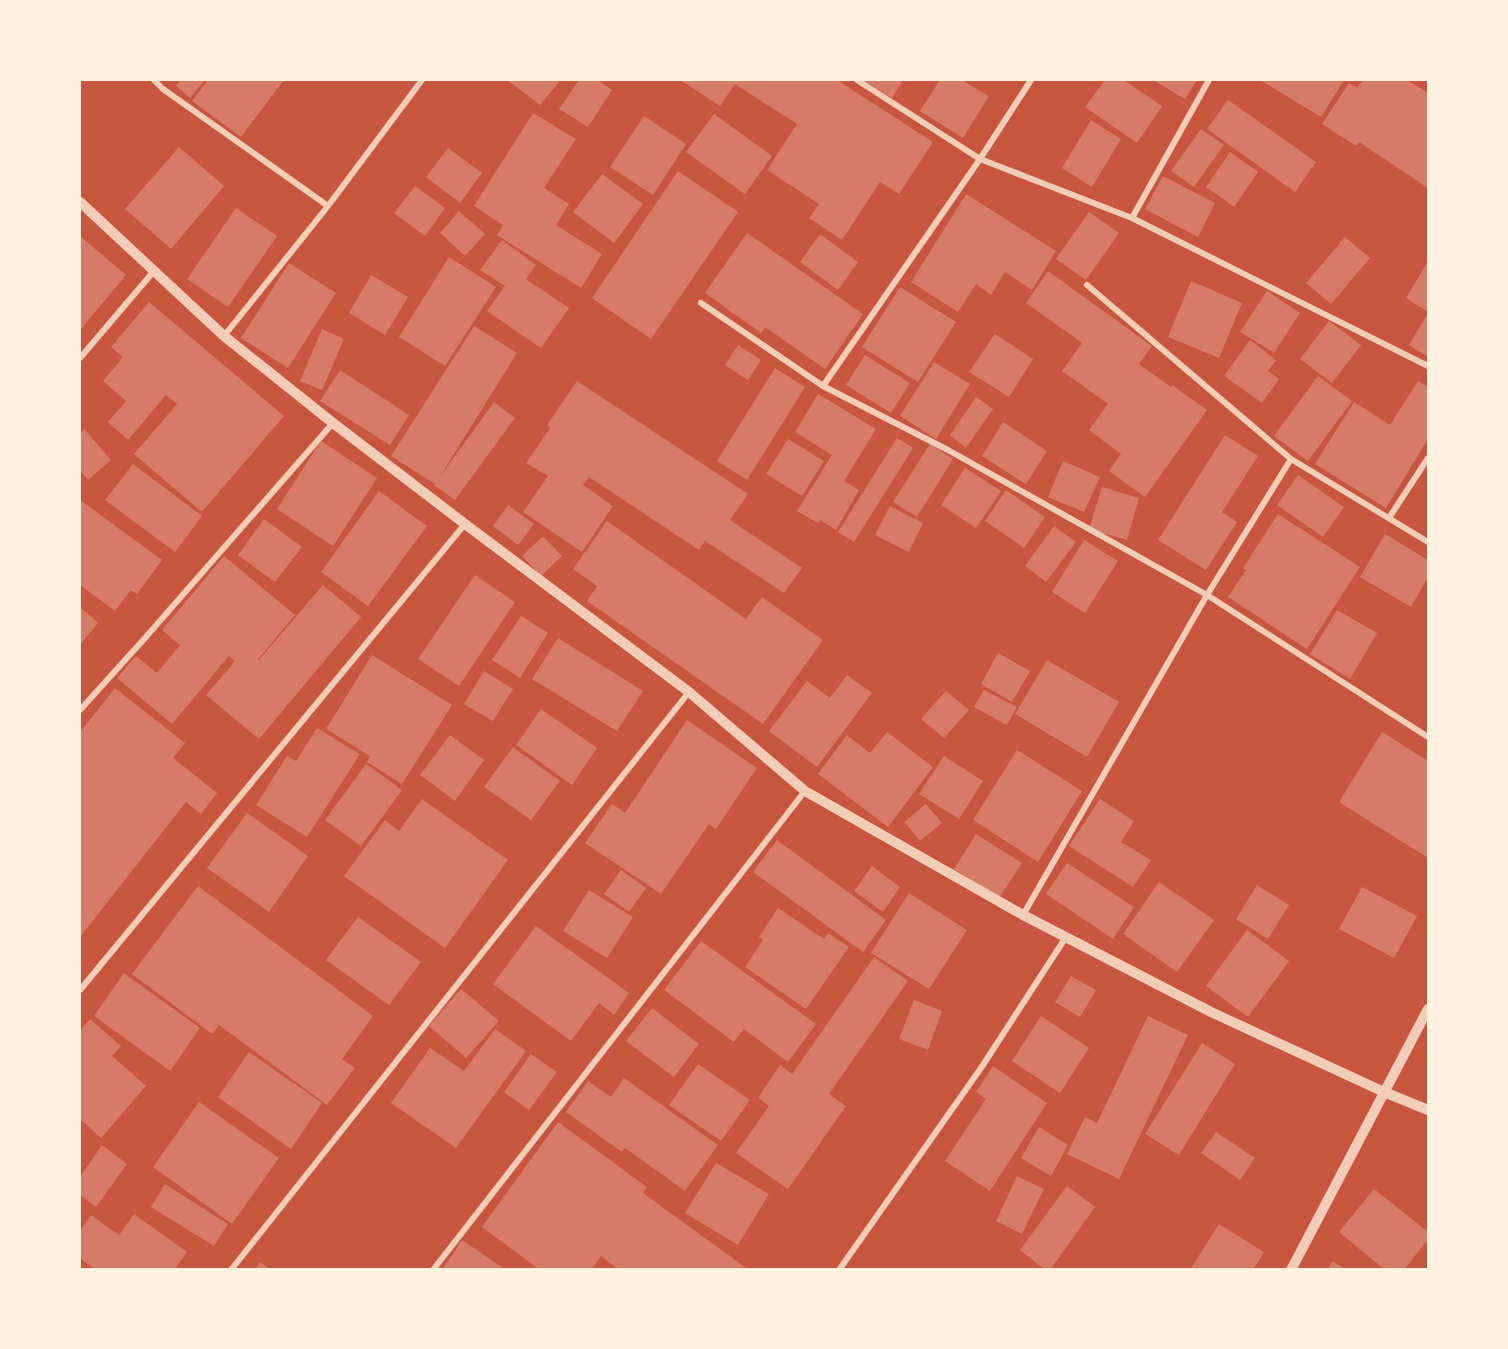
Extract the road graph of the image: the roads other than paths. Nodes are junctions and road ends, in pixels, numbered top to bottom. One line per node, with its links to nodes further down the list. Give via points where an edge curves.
1 (154, 80): 8 (street)
2 (422, 80): 8 (street)
3 (857, 80): 6 (street)
4 (1031, 80): 6 (street)
5 (1209, 80): 9 (street)
6 (980, 159): 9 (street); 16 (street)
7 (80, 202): 10 (street)
8 (328, 206): 13 (street)
9 (1132, 218): 15 (street)
10 (154, 271): 13 (street); 14 (street)
11 (1088, 285): 19 (street)
12 (701, 303): 16 (street)
13 (224, 336): 17 (street)
14 (80, 358)
15 (1428, 366)
16 (823, 386): 23 (street, via 948,450)
17 (333, 423): 21 (street); 25 (street)
18 (1428, 458): 20 (street)
19 (1291, 459): 20 (street); 23 (street)
20 (1389, 518): 22 (street)
21 (465, 524): 24 (street); 30 (street)
22 (1428, 542)
23 (1207, 595): 26 (street); 28 (street)
24 (689, 692): 27 (street); 34 (street)
25 (80, 710)
26 (1428, 737)
27 (805, 790): 28 (street); 35 (street)
28 (1023, 915): 29 (street)
29 (1066, 937): 32 (street, via 1211,1012); 36 (street, via 981,1068)
30 (80, 990)
31 (1428, 1009): 32 (street)
32 (1384, 1092): 33 (street); 37 (street)
33 (1428, 1110)
34 (231, 1269)
35 (433, 1269)
36 (839, 1269)
37 (1291, 1269)

